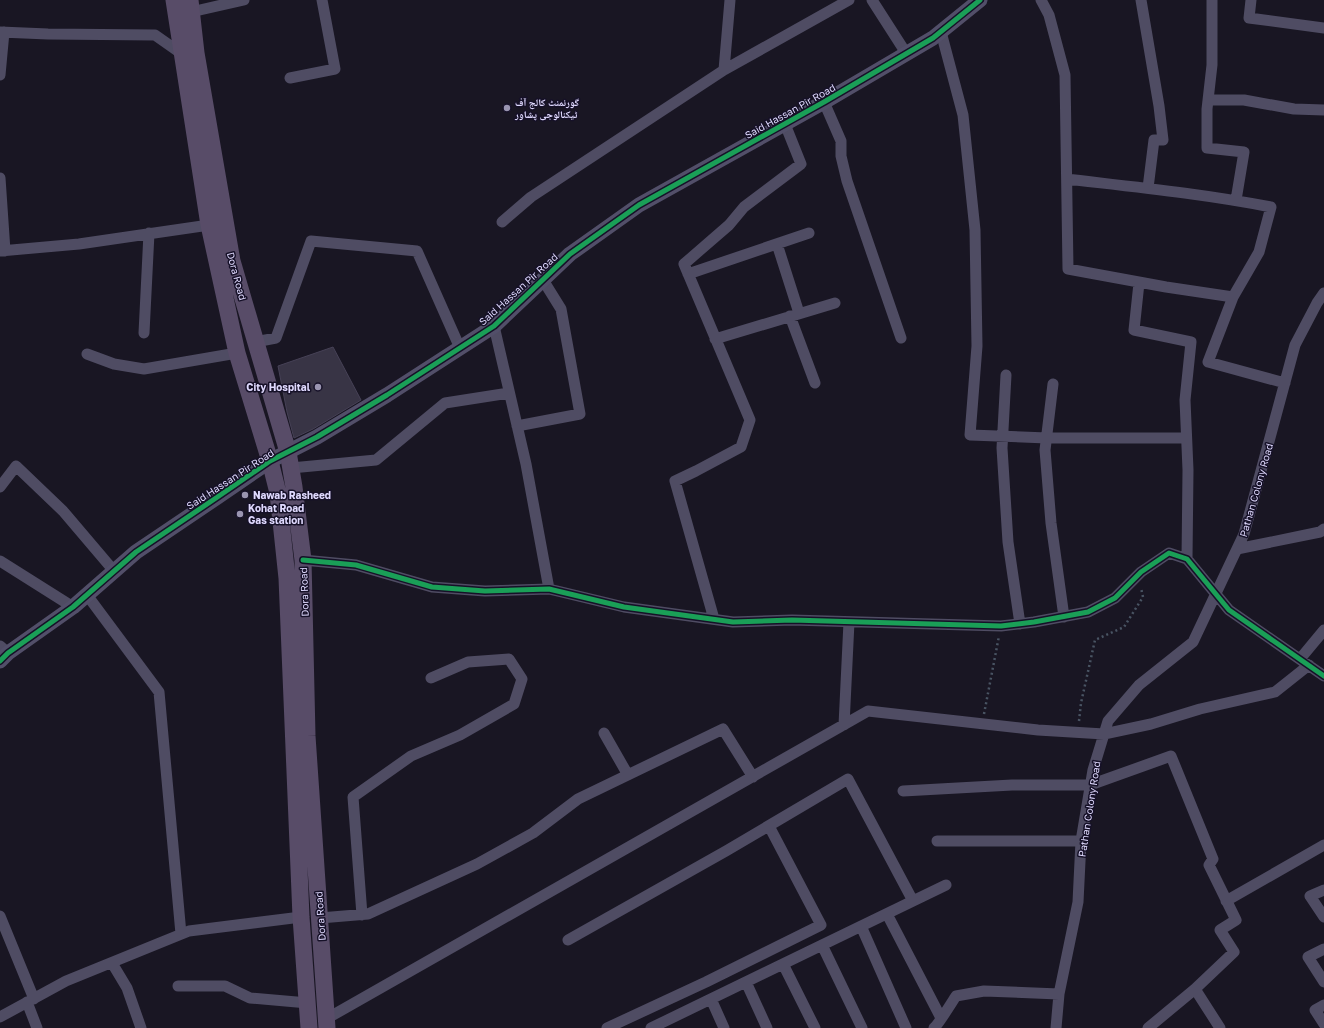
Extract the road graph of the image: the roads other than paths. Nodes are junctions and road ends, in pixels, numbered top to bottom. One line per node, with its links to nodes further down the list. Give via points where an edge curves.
1 (174, 0): 16 (main road)
2 (244, 0): 12 (street)
3 (322, 0): 20 (street, via 335,69)
4 (730, 0): 18 (street)
5 (849, 0): 18 (street)
6 (872, 0): 17 (street)
7 (980, 0): 15 (street, Said Hassan Pir Road)
8 (1041, 0): 26 (street, via 1049,15 1065,75)
9 (1141, 0): 27 (street, via 1163,140 1154,140)
10 (1212, 0): 21 (street, via 1212,65)
11 (1251, 0): 13 (street, via 1249,18)
12 (191, 6): 16 (main road, Dora Road)
13 (1324, 28)
14 (2, 32): 16 (street, via 155,35); 19 (street)
15 (941, 32): 17 (street, Said Hassan Pir Road); 56 (street, via 963,115 975,230 977,346 970,435)
16 (189, 53): 30 (main road, Dora Road)
17 (906, 54): 22 (street, Said Hassan Pir Road)
18 (724, 70): 29 (street, via 531,197)
19 (0, 75)
20 (290, 78)
21 (1208, 100): 23 (street, via 1244,100 1294,109); 28 (street, via 1207,148 1244,152)
22 (824, 102): 24 (street, Said Hassan Pir Road); 45 (street, via 841,141 841,156 847,181)
23 (1324, 110)
24 (785, 124): 35 (street, via 801,164 744,207 729,225 684,264); 36 (street, Said Hassan Pir Road, via 639,204 570,254)
25 (0, 178): 34 (street)
26 (1067, 179): 27 (street); 37 (street, via 1068,270)
27 (1148, 188): 28 (street)
28 (1236, 200): 39 (street, via 1271,207 1259,252)
29 (502, 222)
30 (217, 223): 31 (street); 46 (main road, Dora Road, via 232,261); 48 (main road)
31 (149, 233): 34 (street, via 79,244); 43 (street)
32 (809, 233): 33 (street)
33 (777, 244): 35 (street); 41 (street)
34 (2, 251)
35 (688, 274): 44 (street)
36 (543, 280): 42 (street, Said Hassan Pir Road); 55 (street, via 561,309 580,414)
37 (1139, 283): 39 (street); 58 (street, via 1134,330 1191,342 1185,400)
38 (1324, 293): 52 (street, Pathan Colony Road, via 1295,345)
39 (1233, 297): 52 (street, via 1208,362)
40 (835, 303): 41 (street)
41 (795, 315): 44 (street); 51 (street)
42 (494, 326): 47 (street, Said Hassan Pir Road); 54 (street)
43 (144, 333)
44 (715, 338): 73 (street, via 750,420 741,447 675,481)
45 (901, 338)
46 (256, 346): 47 (street, via 276,338 311,241 417,251); 48 (main road); 59 (main road, Dora Road)
47 (460, 348): 59 (street, Said Hassan Pir Road, via 337,425)
48 (237, 352): 49 (street, via 144,369 114,364); 60 (main road)
49 (87, 354)
50 (1006, 376): 56 (street)
51 (815, 383)
52 (1285, 383): 63 (street, Pathan Colony Road, via 1244,534)
53 (1053, 384): 57 (street)
54 (509, 393): 55 (street); 59 (street, via 445,403 376,460)
55 (517, 426): 68 (street)
56 (1002, 436): 57 (street); 75 (street, via 1008,542)
57 (1047, 438): 58 (street); 72 (street, via 1050,523)
58 (1186, 438): 64 (street)
59 (289, 460): 60 (street, Said Hassan Pir Road); 65 (main road, Dora Road)
60 (270, 461): 67 (street, Said Hassan Pir Road, via 136,552); 99 (main road, via 278,493 287,578)
61 (0, 487): 67 (street, via 16,466 63,511)
62 (1324, 529): 63 (street)
63 (1237, 550): 69 (street, Pathan Colony Road)
64 (1188, 559): 69 (street); 72 (street, via 1169,553 1136,576 1115,598 1088,612)
65 (303, 560): 68 (street, via 356,565 432,587 485,591); 101 (main road, Dora Road, via 307,736)
66 (0, 561): 71 (street)
67 (114, 571): 70 (street, Said Hassan Pir Road)
68 (549, 589): 73 (street, via 624,607)
69 (1216, 594): 78 (street, via 1229,610); 83 (street, Pathan Colony Road, via 1193,642 1139,685 1108,721)
70 (86, 595): 71 (street, Said Hassan Pir Road); 103 (street, via 159,692)
71 (73, 606): 77 (street, Said Hassan Pir Road)
72 (1064, 617): 75 (street)
73 (714, 619): 74 (street, via 733,622)
74 (849, 622): 75 (street, via 1001,626); 81 (street)
75 (1020, 624)
76 (1324, 630): 78 (street)
77 (3, 653)
78 (1305, 662): 79 (street); 83 (street, via 1274,692)
79 (1324, 676)
80 (431, 678): 96 (street, via 468,662 509,659 522,679 514,704 460,735 411,756 353,797)
81 (844, 725): 83 (street, via 868,712); 85 (street)
82 (604, 733): 84 (street)
83 (1104, 734): 86 (street, Pathan Colony Road)
84 (628, 775): 85 (street, via 723,729); 96 (street, via 578,799 533,833 477,864 368,914)
85 (753, 777): 121 (street)
86 (1090, 785): 87 (street, via 1012,785); 90 (street, Pathan Colony Road); 95 (street, via 1171,756 1213,859 1209,865)
87 (903, 791)
88 (769, 826): 94 (street, via 848,779); 104 (street); 126 (street, via 821,925)
89 (937, 841): 90 (street)
90 (1081, 841): 113 (street, Pathan Colony Road, via 1078,902)
91 (1324, 845): 95 (street)
92 (946, 885): 94 (street)
93 (1324, 890): 100 (street, via 1310,896)
94 (913, 901): 97 (street)
95 (1226, 901): 112 (street, via 1236,920 1220,930 1234,952)
96 (362, 914): 101 (street)
97 (887, 914): 102 (street); 120 (street)
98 (0, 916): 115 (street)
99 (301, 916): 101 (main road); 103 (street); 116 (main road)
100 (1324, 917)
101 (320, 918): 121 (main road, Dora Road)
102 (861, 926): 105 (street); 133 (street)
103 (181, 934): 107 (street)
104 (568, 940)
105 (822, 945): 108 (street); 132 (street)
106 (1324, 949): 110 (street, via 1308,957)
107 (112, 963): 115 (street, via 66,981); 124 (street, via 127,988)
108 (783, 964): 109 (street); 131 (street)
109 (746, 982): 114 (street); 130 (street)
110 (1324, 982)
111 (178, 986): 116 (street, via 225,986 250,998)
112 (1195, 989): 136 (street); 137 (street)
113 (1059, 994): 120 (street, via 984,991 956,996); 135 (street, Pathan Colony Road)
114 (711, 999): 119 (street); 129 (street)
115 (31, 1001): 118 (street); 123 (street)
116 (308, 1003): 125 (main road)
117 (1324, 1005): 122 (street, via 1315,1010)
118 (0, 1017)
119 (673, 1018): 127 (street); 128 (street)
120 (941, 1018): 134 (street)
121 (326, 1024)
122 (1324, 1024)
123 (37, 1028)
124 (141, 1028)
125 (309, 1028)
126 (606, 1028)
127 (651, 1028)
128 (677, 1028)
129 (724, 1028)
130 (767, 1028)
131 (815, 1028)
132 (862, 1028)
133 (906, 1028)
134 (934, 1028)
135 (1056, 1028)
136 (1148, 1028)
137 (1220, 1028)

